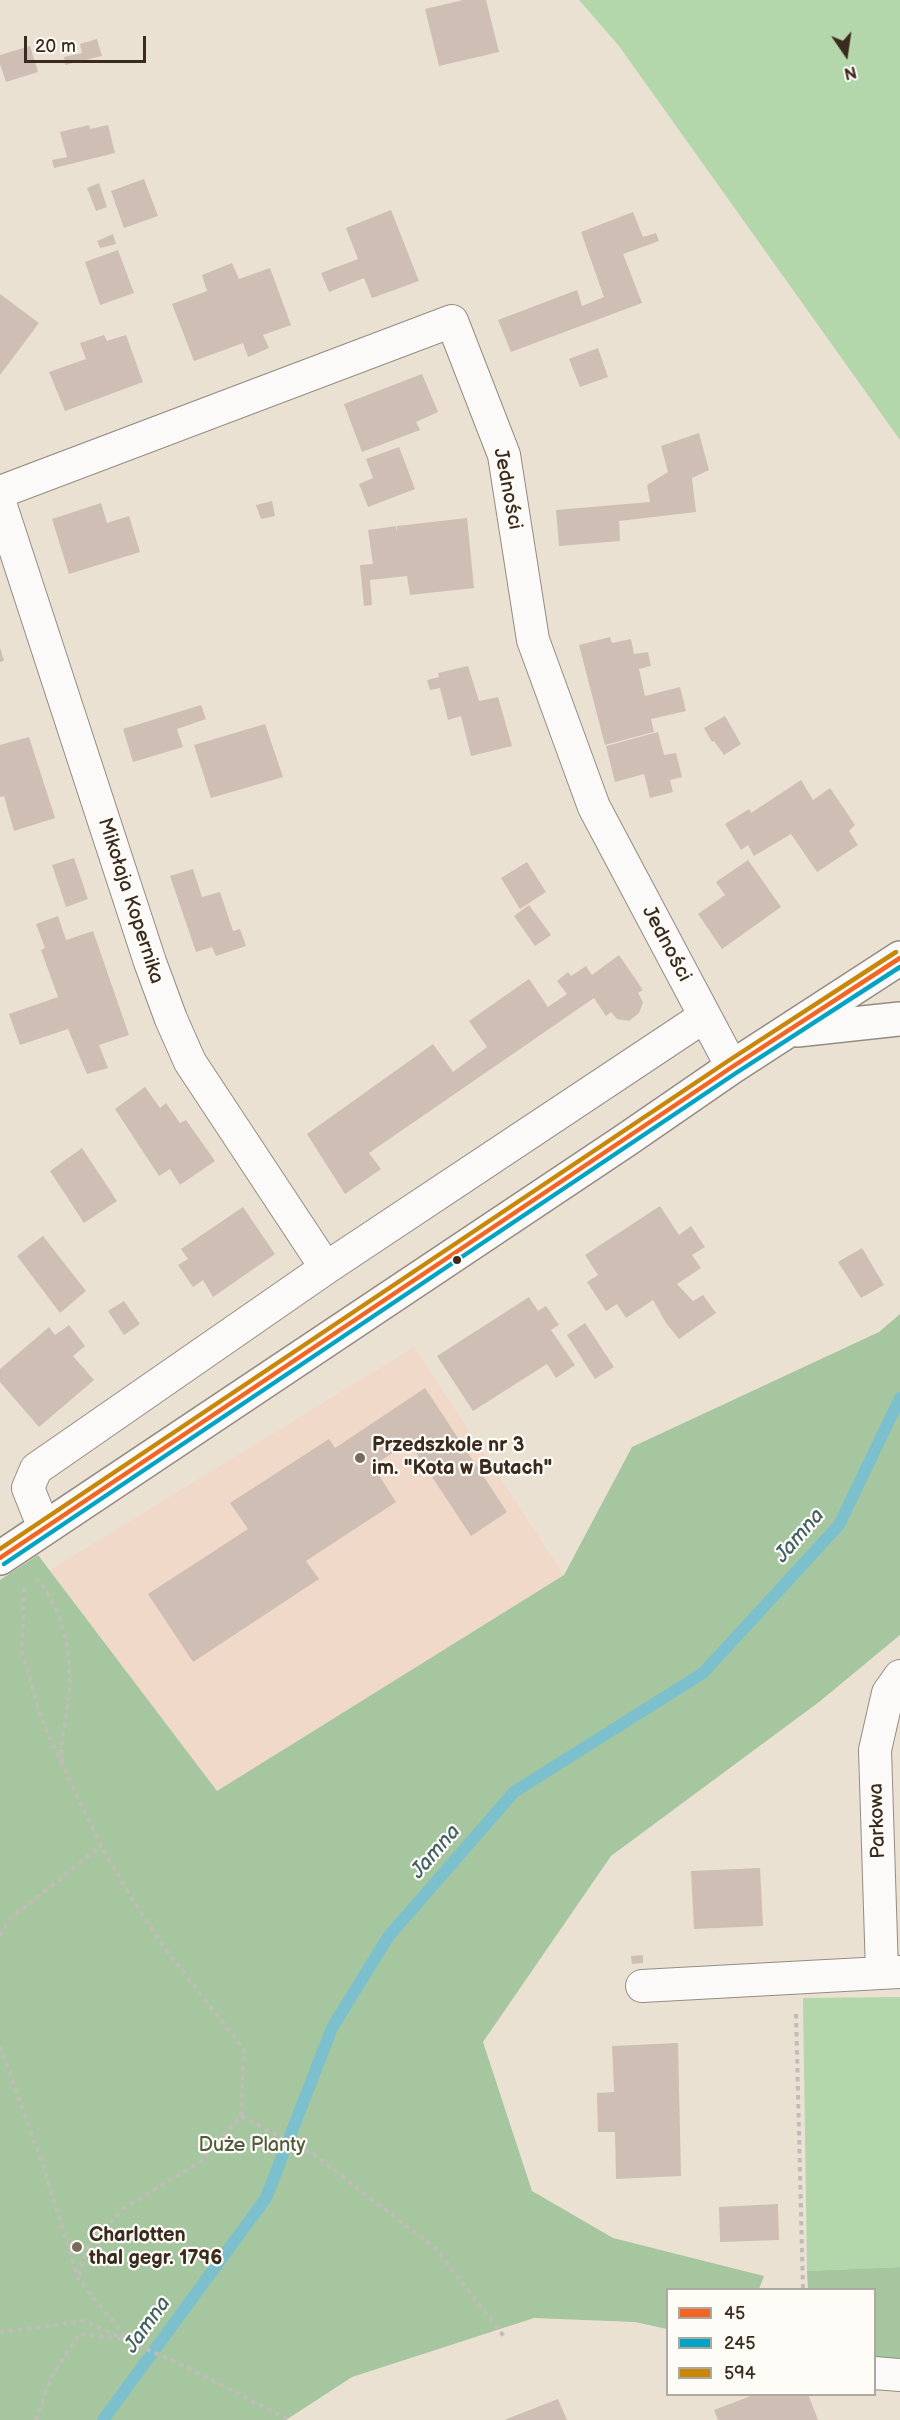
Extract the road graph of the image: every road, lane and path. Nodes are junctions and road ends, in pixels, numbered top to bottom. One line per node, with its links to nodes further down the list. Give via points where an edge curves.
1 (0, 492): 4 (street, Jedności, via 452,321 504,455 533,640 545,673 594,807)
2 (0, 503): 8 (street, Mikołaja Kopernika, via 171,1019 190,1062)
3 (900, 958): 6 (street)
4 (705, 1016): 7 (street, Jedności); 8 (street)
5 (900, 1018): 6 (street)
6 (789, 1031): 7 (street)
7 (732, 1067): 9 (street)
8 (326, 1268): 9 (street, via 36,1469 28,1488)
9 (44, 1528): 10 (street)
10 (0, 1558)
11 (31, 1572): 14 (path, via 50,1597 68,1651 70,1677 61,1752)
12 (24, 1580): 14 (path, via 24,1660 41,1717)
13 (900, 1676): 17 (street, Parkowa, via 888,1693 875,1750)
14 (63, 1767): 15 (path)
15 (101, 1846): 16 (path, via 10,1919); 21 (path, via 168,1953 244,2049)
16 (0, 1936)
17 (891, 1972): 18 (street, Parkowa)
18 (795, 1977): 19 (street, Parkowa); 23 (path)
19 (642, 1986)
20 (0, 2046): 22 (path)
21 (241, 2116): 22 (path, via 200,2162 123,2208 88,2245); 25 (path, via 316,2156 436,2249)
22 (78, 2278): 26 (path)
23 (803, 2288)
24 (0, 2332): 26 (path, via 84,2321)
25 (506, 2339)
26 (128, 2340): 29 (path, via 79,2334 52,2376); 30 (path)
27 (876, 2373): 28 (street)
28 (900, 2375)
29 (36, 2420)
30 (286, 2420)

